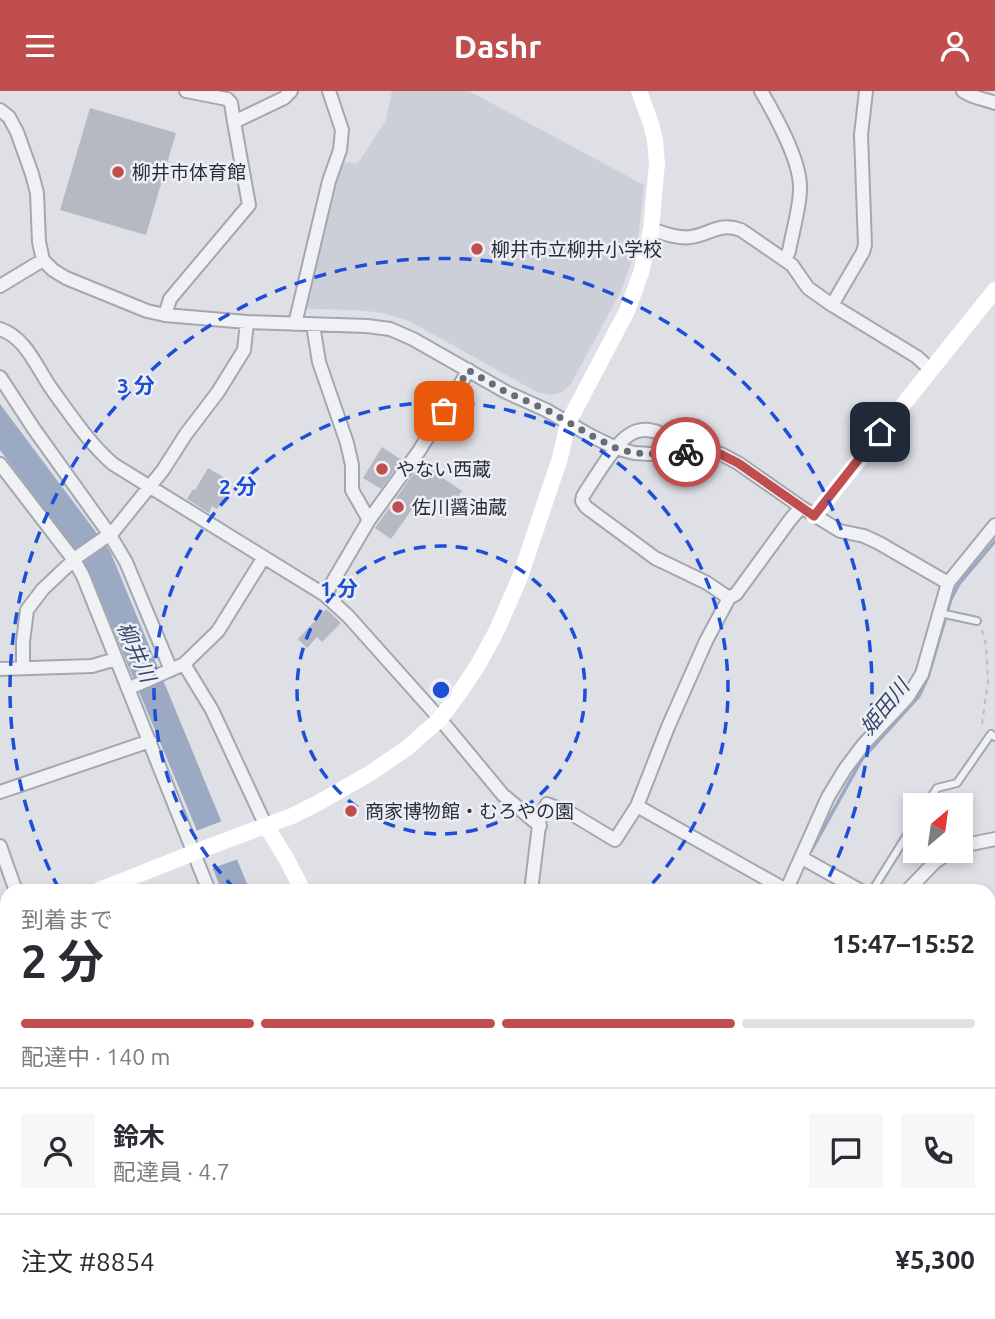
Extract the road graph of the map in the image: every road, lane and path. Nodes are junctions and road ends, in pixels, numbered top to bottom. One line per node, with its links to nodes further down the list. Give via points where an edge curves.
1 (186, 91): 10 (street, via 227,99)
2 (291, 91): 10 (street)
3 (329, 91): 19 (street, via 342,130 340,150 328,181)
4 (639, 91): 11 (street, via 652,124 657,163)
5 (761, 91): 13 (street, via 782,129 800,187)
6 (866, 91): 16 (street, via 861,135 863,252)
7 (963, 91): 8 (street)
8 (995, 104)
9 (0, 110): 12 (street, via 17,132 33,174)
10 (234, 123): 17 (street, via 248,205 170,299)
11 (651, 229): 13 (street, via 691,237 734,227); 25 (street, via 627,310)
12 (43, 260): 14 (street); 17 (street, via 66,278)
13 (785, 260): 16 (street, via 808,288)
14 (0, 286)
15 (995, 290): 22 (street)
16 (832, 305): 22 (street)
17 (165, 316): 18 (street)
18 (247, 321): 19 (street); 29 (street, via 244,350)
19 (295, 324): 20 (street)
20 (313, 325): 23 (street, via 390,329); 31 (street, via 320,362 347,443 352,490)
21 (0, 329): 29 (street, via 21,343 95,448)
22 (930, 369): 30 (street)
23 (468, 370): 25 (street); 31 (street, via 419,451)
24 (0, 377): 33 (street)
25 (568, 423): 26 (street); 47 (street, via 561,458 520,577 478,666)
26 (616, 448): 27 (street, via 650,454); 27 (street, via 628,435 651,429 678,441); 38 (street, via 583,496 586,507 655,558)
27 (686, 452): 30 (street, via 720,454)
28 (0, 464): 35 (street)
29 (149, 486): 33 (street); 34 (street)
30 (807, 512): 36 (street, via 840,531 879,543); 38 (street, via 789,520)
31 (369, 520): 37 (street)
32 (995, 525): 36 (street)
33 (108, 536): 35 (street); 45 (street, via 126,562)
34 (264, 557): 37 (street); 42 (street, via 218,631)
35 (76, 559): 41 (street); 43 (street, via 27,610)
36 (948, 583): 39 (street)
37 (325, 595): 47 (street)
38 (729, 598): 52 (street, via 705,641)
39 (940, 613): 40 (lane); 60 (street, via 922,674 845,769)
40 (977, 621): 48 (path, via 983,633 988,681 982,724)
41 (116, 659): 43 (street, via 92,666); 46 (street)
42 (184, 664): 45 (street); 53 (street, via 212,710)
43 (23, 668): 44 (street)
44 (0, 669)
45 (167, 672): 46 (street)
46 (130, 687): 49 (street)
47 (440, 719): 53 (street, via 369,774); 54 (street, via 503,795)
48 (993, 736): 51 (lane, via 957,783)
49 (150, 741): 50 (street); 59 (street)
50 (0, 792)
51 (934, 793)
52 (637, 806): 54 (street, via 615,840 547,804); 67 (street)
53 (266, 826): 59 (street); 65 (street)
54 (540, 826): 66 (street)
55 (995, 839): 57 (street)
56 (903, 841): 70 (lane)
57 (973, 844)
58 (0, 846): 62 (street)
59 (198, 851): 63 (street); 64 (street)
60 (802, 857): 68 (street); 69 (street)
61 (933, 863): 71 (street)
62 (14, 884)
63 (115, 884)
64 (207, 884)
65 (299, 884)
66 (532, 884)
67 (775, 884)
68 (789, 884)
69 (849, 884)
70 (876, 884)
71 (914, 884)

